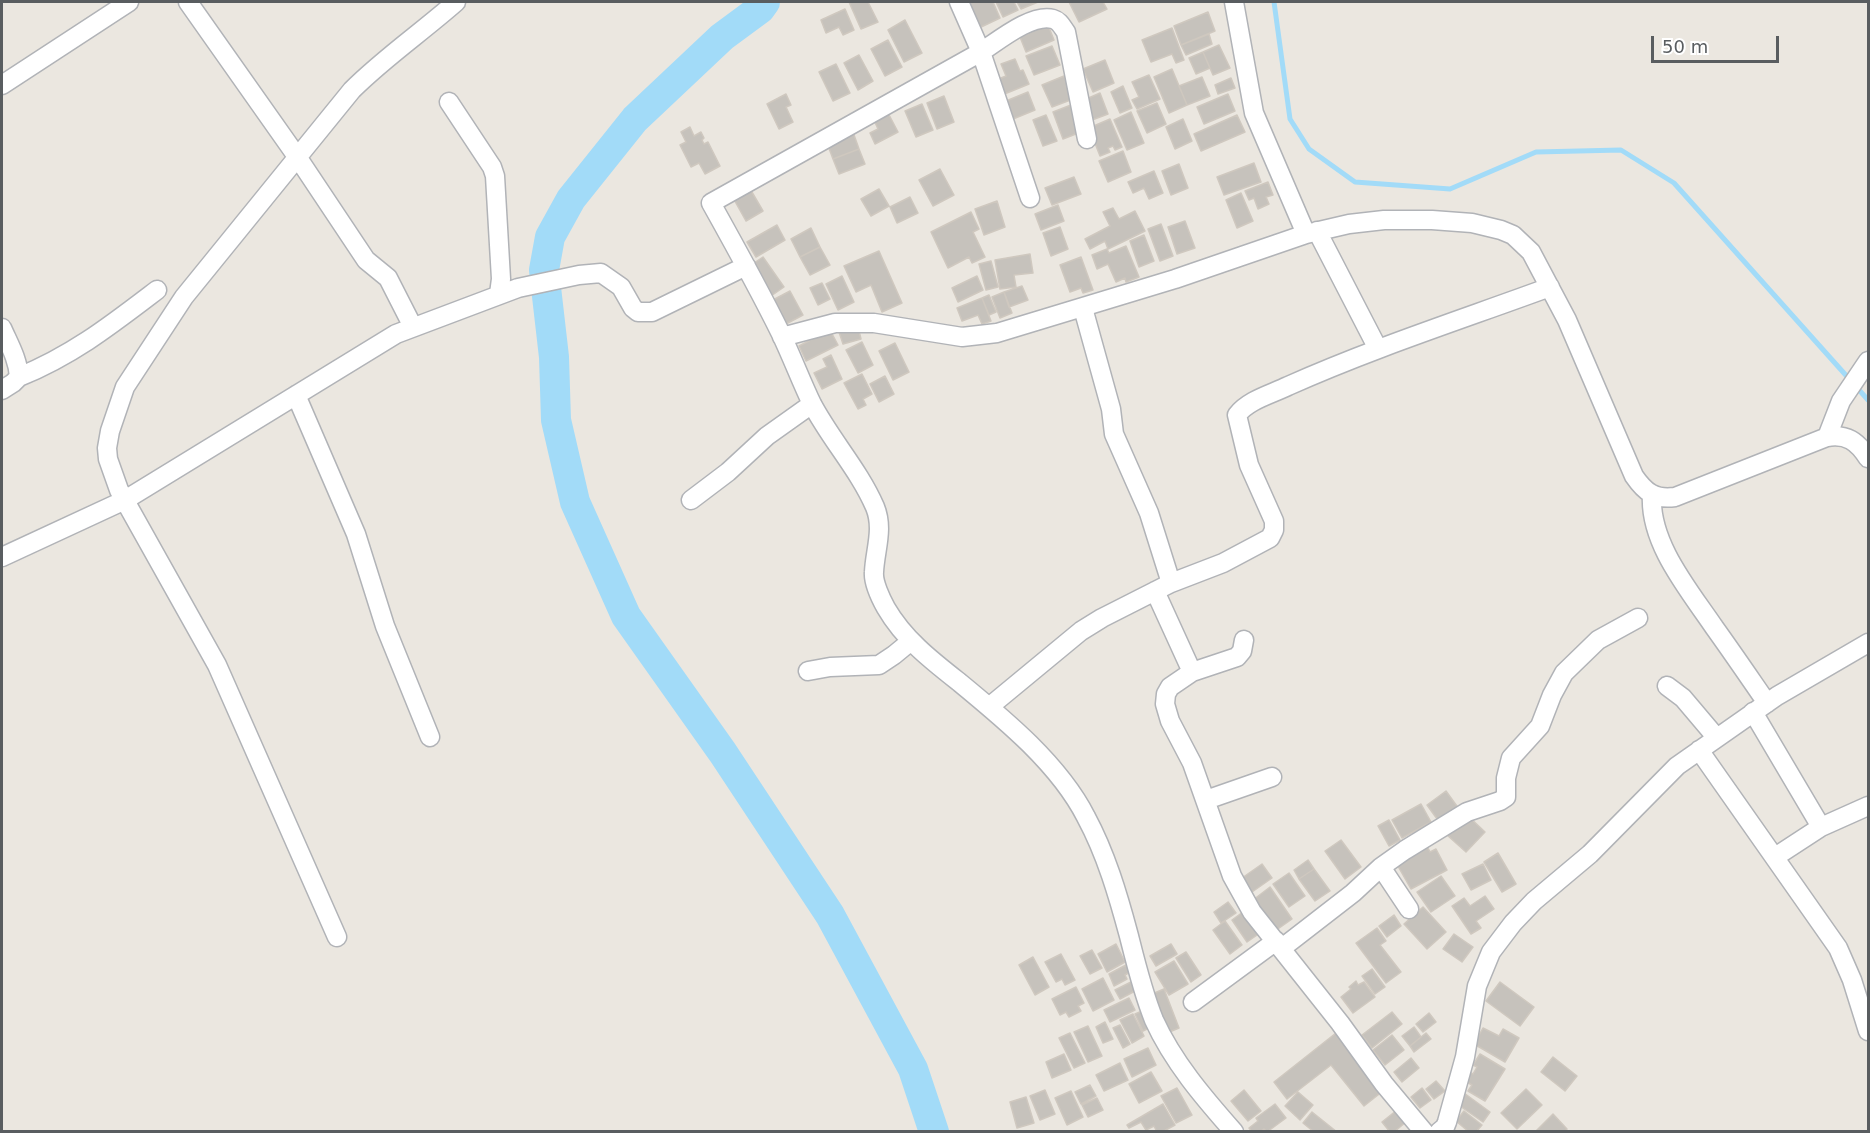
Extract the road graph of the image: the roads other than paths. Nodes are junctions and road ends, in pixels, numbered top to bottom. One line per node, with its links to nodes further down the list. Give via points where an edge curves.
1 (129, 2): 7 (street)
2 (188, 2): 10 (street)
3 (456, 2): 10 (street, via 374,68)
4 (960, 2): 6 (street)
5 (1234, 2): 12 (street, via 1254,113)
6 (981, 52): 9 (street, via 1037,20 1052,18 1060,23 1068,39); 11 (street); 13 (street, via 711,203)
7 (2, 85)
8 (449, 102): 16 (street, via 495,176)
9 (1088, 139)
10 (298, 158): 18 (street, via 366,260 388,278); 30 (street, via 184,297 125,387 107,448)
11 (1030, 198)
12 (1311, 232): 14 (street, via 1384,219 1490,226 1522,242); 17 (street); 21 (street)
13 (746, 266): 16 (street, via 652,312 638,312 621,287 601,273 579,274); 20 (street)
14 (1550, 286): 21 (street); 29 (street, via 1634,476)
15 (157, 290): 23 (street, via 89,341)
16 (500, 294): 18 (street)
17 (1083, 308): 20 (street, via 997,333 962,337 874,323 835,323); 33 (street, via 1111,409 1114,434 1149,513)
18 (414, 327): 25 (street)
19 (2, 328): 23 (street)
20 (782, 337): 26 (street)
21 (1378, 349): 33 (street, via 1241,410 1237,415 1243,444 1272,516 1273,535 1223,563)
22 (1865, 368): 27 (street, via 1841,401)
23 (19, 377): 24 (street)
24 (2, 390)
25 (296, 395): 30 (street); 43 (street, via 356,534 385,626)
26 (812, 404): 31 (street, via 766,436); 36 (street, via 866,488 876,511 879,533 873,575 885,606)
27 (1827, 437): 28 (street, via 1846,437); 29 (street, via 1675,497)
28 (1869, 458)
29 (1652, 495): 42 (street, via 1653,515 1669,557)
30 (125, 500): 32 (street); 53 (street, via 217,665)
31 (691, 500)
32 (3, 552)
33 (1163, 587): 39 (street); 41 (street, via 1081,632)
34 (1638, 618): 51 (street, via 1598,639 1564,673 1540,726 1512,758 1506,797 1467,812)
35 (1244, 640): 39 (street, via 1238,657)
36 (911, 641): 38 (street, via 879,665); 41 (street)
37 (1869, 643): 42 (street)
38 (808, 671)
39 (1192, 672): 47 (street, via 1170,687 1164,701)
40 (1667, 686): 44 (street, via 1683,698)
41 (989, 707): 57 (street, via 1046,762 1086,815 1117,893 1154,1019 1191,1080)
42 (1760, 707): 44 (street); 49 (street, via 1806,805)
43 (430, 737)
44 (1716, 737): 45 (street)
45 (1699, 750): 50 (street); 59 (street, via 1677,766 1574,869 1513,922 1491,952 1477,986 1465,1057 1447,1122)
46 (1272, 777): 47 (street)
47 (1206, 800): 54 (street, via 1232,876 1252,912)
48 (1869, 806): 49 (street)
49 (1821, 827): 50 (street)
50 (1774, 857): 56 (street, via 1838,948)
51 (1381, 867): 52 (street); 54 (street, via 1353,893)
52 (1409, 909)
53 (337, 937)
54 (1279, 945): 55 (street); 58 (street)
55 (1193, 1002)
56 (1869, 1031)
57 (1234, 1131)
58 (1424, 1131)
59 (1439, 1131)

